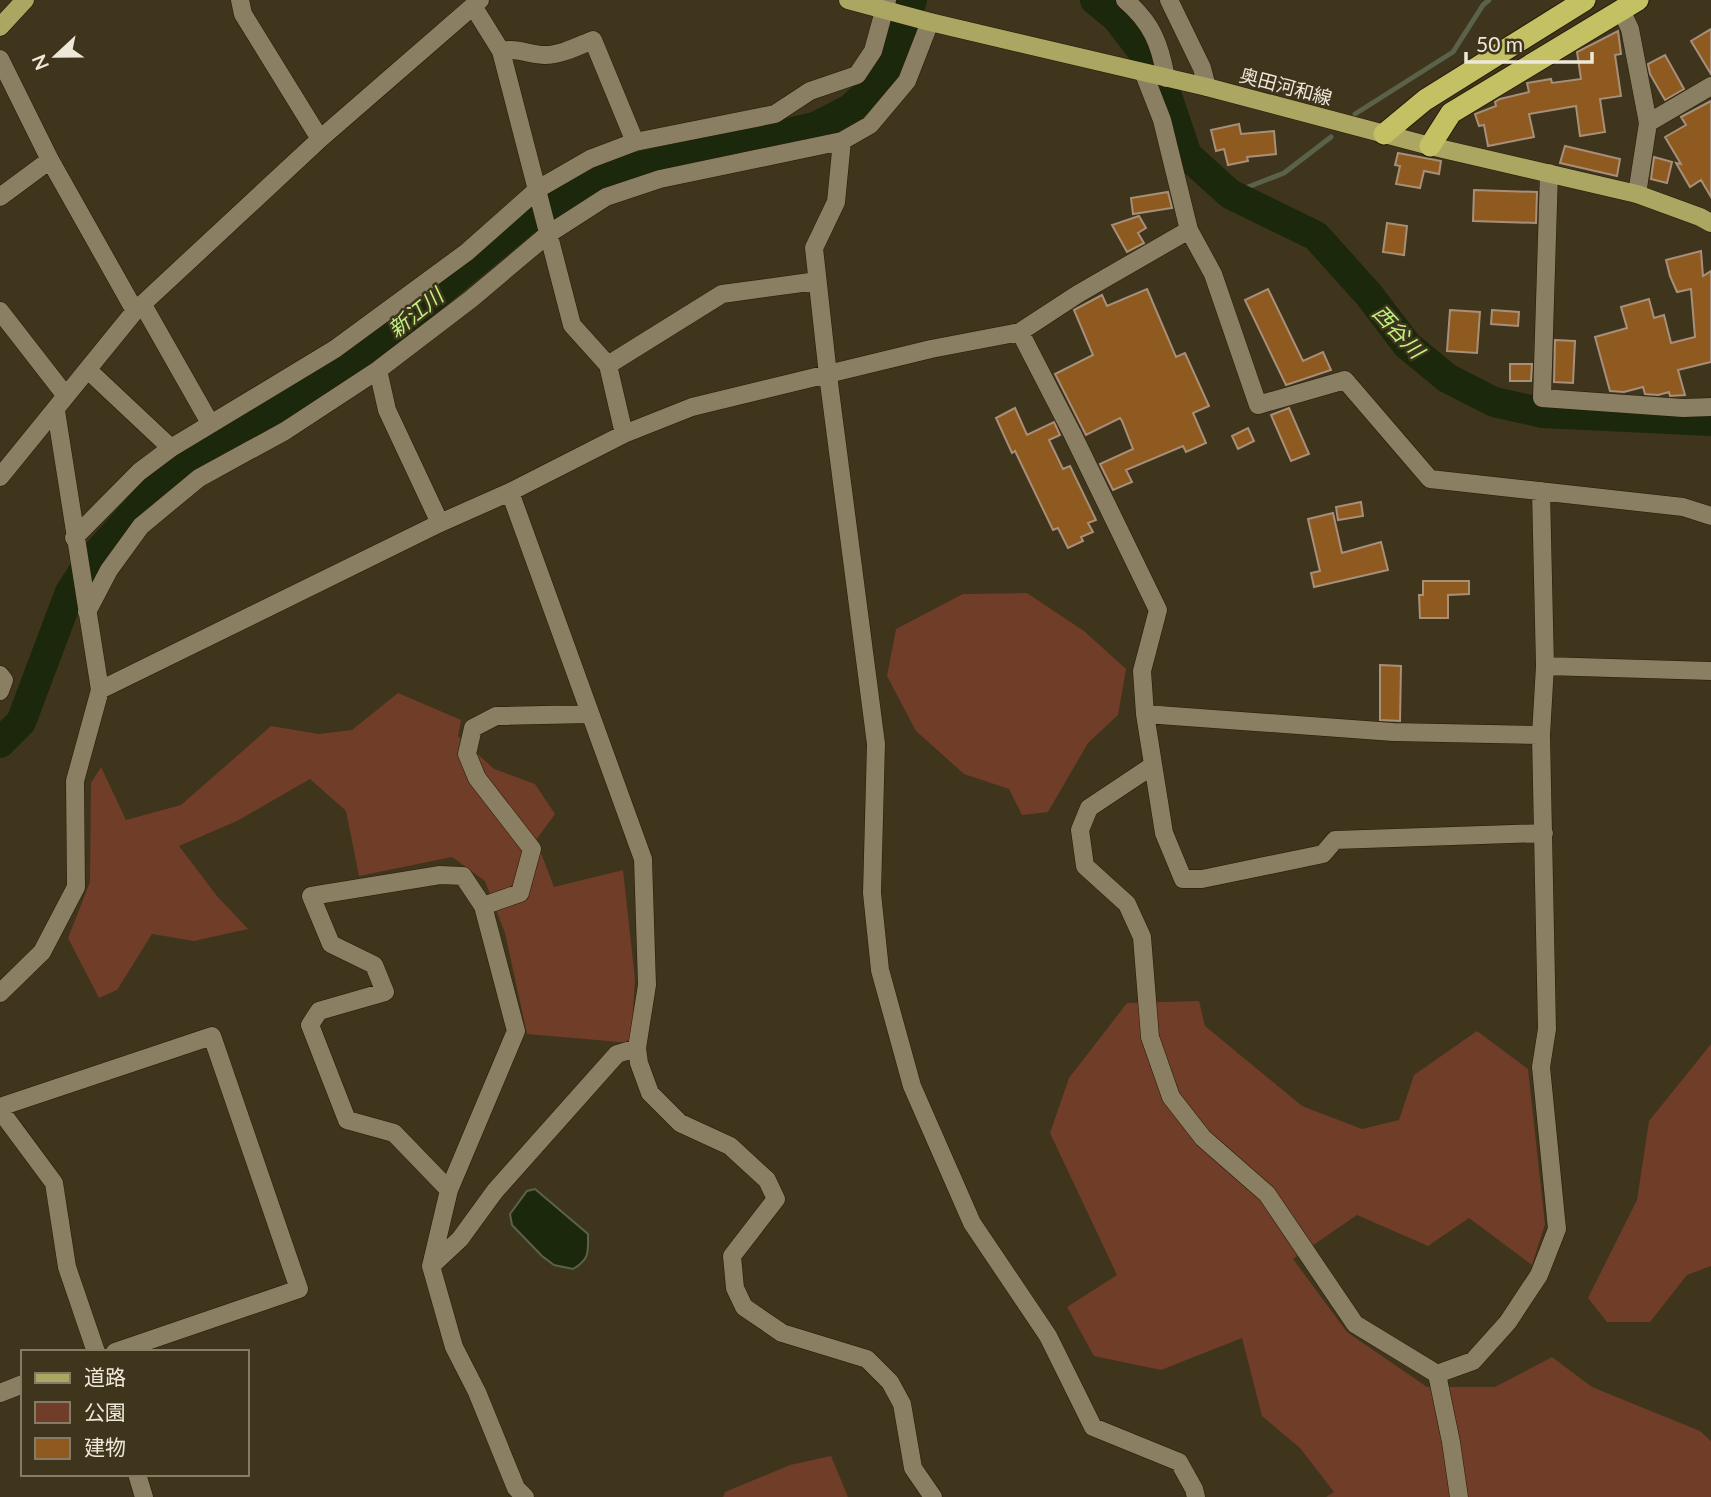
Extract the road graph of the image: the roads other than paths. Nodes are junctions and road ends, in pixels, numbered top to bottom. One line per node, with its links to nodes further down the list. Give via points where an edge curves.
1 (9, 0): 12 (street)
2 (25, 0): 12 (main road)
3 (240, 0): 21 (street, via 243,14)
4 (848, 0): 9 (main road, 奥田河和線)
5 (1125, 0): 16 (street, via 1142,14 1161,48)
6 (1169, 0): 18 (street)
7 (1585, 0): 20 (highway, via 1424,100)
8 (476, 3): 13 (street); 21 (street)
9 (886, 5): 11 (main road, 奥田河和線); 23 (street, via 873,51 857,75 810,91 775,114)
10 (1630, 5): 19 (street, via 1630,29); 24 (highway, via 1451,113)
11 (930, 22): 15 (main road, 奥田河和線); 22 (street, via 907,81 870,125)
12 (4, 23)
13 (501, 51): 23 (street, via 544,55 593,40); 27 (street)
14 (0, 59): 25 (street)
15 (1144, 74): 16 (main road, 奥田河和線); 32 (street, via 1161,120)
16 (1166, 78): 18 (main road, 奥田河和線)
17 (1711, 86): 19 (street)
18 (1207, 87): 20 (main road, 奥田河和線)
19 (1648, 122): 28 (street)
20 (1384, 134): 24 (main road, 奥田河和線)
21 (320, 139): 34 (street)
22 (842, 141): 31 (street, via 660,179 606,197); 33 (street, via 836,202 814,248)
23 (635, 142): 27 (street, via 590,159)
24 (1430, 146): 26 (main road, 奥田河和線)
25 (50, 160): 29 (street); 34 (street)
26 (1549, 173): 28 (main road, 奥田河和線); 42 (street, via 1542,398)
27 (538, 189): 31 (street); 43 (street, via 467,252 335,349)
28 (1637, 194): 30 (main road, 奥田河和線)
29 (0, 197)
30 (1711, 223)
31 (546, 230): 37 (street, via 572,325); 39 (street, via 471,299)
32 (1189, 230): 36 (street); 47 (street, via 1213,274 1258,405 1345,380 1430,479)
33 (817, 282): 37 (street, via 722,294); 40 (street)
34 (139, 308): 38 (street); 43 (street)
35 (0, 311): 41 (street)
36 (1020, 332): 40 (street); 59 (street, via 1158,610 1142,671)
37 (608, 365): 44 (street)
38 (88, 370): 41 (street); 45 (street)
39 (378, 370): 50 (street, via 387,411); 52 (street, via 199,478 141,526 108,570)
40 (828, 375): 44 (street, via 692,407); 78 (street, via 876,744 872,893 880,970 912,1086 972,1223 1048,1336 1093,1427 1179,1462)
41 (61, 404): 46 (street); 51 (street)
42 (1711, 407)
43 (210, 423): 45 (street)
44 (624, 434): 48 (street)
45 (171, 448): 51 (street, via 139,472)
46 (0, 477)
47 (1541, 491): 49 (street, via 1683,507); 53 (street)
48 (510, 492): 50 (street); 58 (street)
49 (1711, 516)
50 (440, 523): 56 (street)
51 (74, 538): 52 (street)
52 (88, 612): 56 (street)
53 (1545, 666): 54 (street); 60 (street)
54 (1711, 671)
55 (0, 675): 57 (street, via 4,680)
56 (100, 690): 64 (street, via 75,781 76,887 42,952)
57 (0, 691)
58 (590, 714): 63 (street, via 496,716 473,728 467,754 477,778 532,849 520,893); 65 (street, via 643,859 647,985)
59 (1145, 714): 60 (street, via 1393,732); 61 (street)
60 (1541, 735): 62 (street)
61 (1152, 766): 62 (street, via 1164,833 1183,879 1323,854 1335,840); 71 (street, via 1089,808 1080,830 1085,866 1127,904 1142,937 1150,1037 1171,1097 1203,1138 1267,1194 1355,1324)
62 (1544, 833): 71 (street, via 1546,1029 1541,1067 1557,1229 1539,1275 1508,1322 1473,1361)
63 (483, 906): 67 (street, via 516,1031); 67 (street, via 463,876 440,874 311,896 331,944 374,965 386,992 319,1011 310,1025 347,1120 394,1133)
64 (0, 993)
65 (637, 1048): 68 (street, via 617,1054 495,1191 460,1239); 77 (street, via 650,1093 680,1123 730,1146 767,1180 776,1199 732,1256 744,1307 782,1333 867,1359 890,1382 902,1404 914,1468)
66 (0, 1108): 69 (street, via 54,1183 67,1267); 70 (street, via 212,1036 299,1289)
67 (449, 1190): 68 (street)
68 (431, 1266): 76 (street, via 454,1347 516,1488)
69 (95, 1350)
70 (121, 1350)
71 (1437, 1374): 79 (street)
72 (21, 1385): 73 (street)
73 (0, 1393)
74 (138, 1476): 75 (street)
75 (144, 1497)
76 (525, 1497)
77 (933, 1497)
78 (1196, 1497)
79 (1459, 1497)

